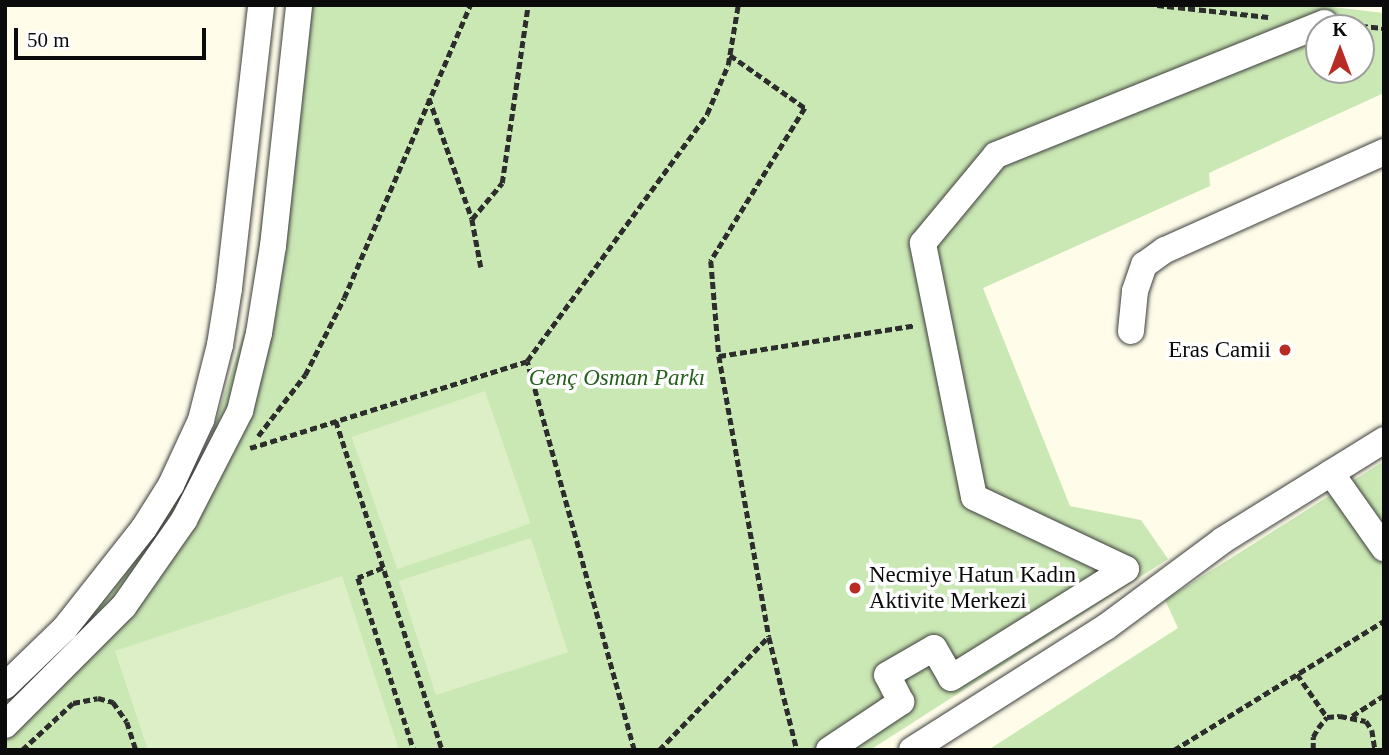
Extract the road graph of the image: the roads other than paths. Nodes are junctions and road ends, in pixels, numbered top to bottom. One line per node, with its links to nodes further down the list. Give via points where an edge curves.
1 (261, 5): 10 (street, via 229,288 201,420 145,528 65,628)
2 (299, 5): 11 (street, via 273,246 240,411 184,520 124,606)
3 (1305, 31): 12 (street, via 996,155 923,243 974,497 1126,569 951,678 934,648 887,675 901,702)
4 (1382, 156): 5 (street, via 1165,250 1144,265 1135,291)
5 (1131, 331)
6 (1384, 440): 8 (street)
7 (1384, 460): 8 (street)
8 (1341, 478): 9 (street); 13 (street, via 1223,540 1106,626)
9 (1384, 548)
10 (5, 685)
11 (5, 725)
12 (829, 750)
13 (912, 750)

